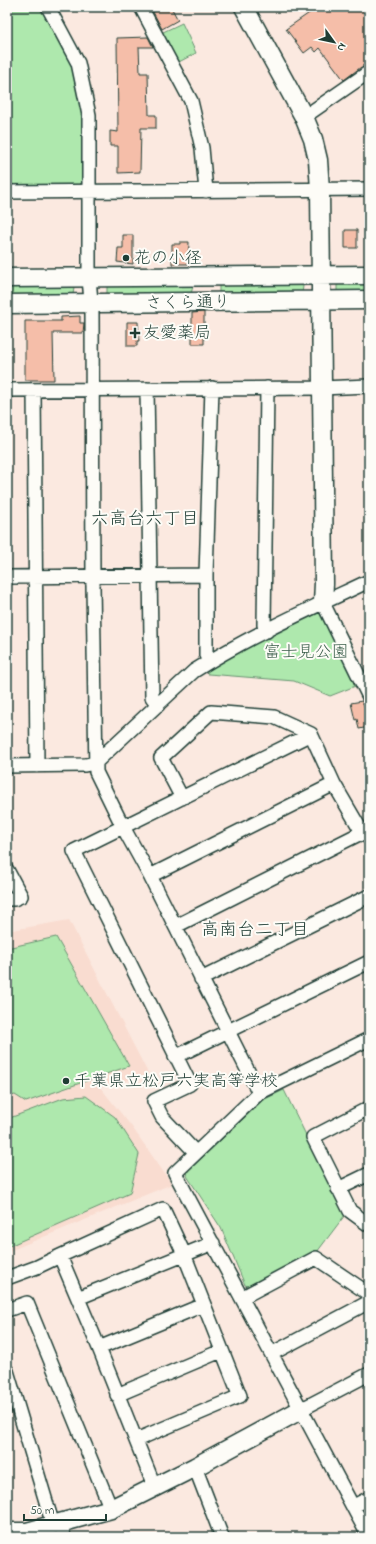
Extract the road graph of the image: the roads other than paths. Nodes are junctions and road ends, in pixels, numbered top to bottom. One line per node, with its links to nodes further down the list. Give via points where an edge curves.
1 (48, 7): 10 (street, via 78,63 90,115)
2 (141, 7): 8 (street, via 191,101 202,148)
3 (244, 7): 5 (street)
4 (369, 72): 5 (street)
5 (304, 118): 6 (street, via 318,160)
6 (320, 189): 7 (street); 8 (street); 12 (street)
7 (369, 189)
8 (206, 191): 10 (street)
9 (7, 192): 10 (street)
10 (90, 192): 14 (street)
11 (369, 275): 12 (street, さくら通り)
12 (321, 276): 14 (street, さくら通り); 16 (street)
13 (7, 278): 14 (street, さくら通り)
14 (89, 278): 18 (street)
15 (369, 300): 16 (street, さくら通り)
16 (321, 301): 18 (street, さくら通り); 22 (street)
17 (7, 304): 18 (street, さくら通り)
18 (90, 304): 23 (street)
19 (369, 386): 22 (street)
20 (212, 388): 21 (street); 24 (street); 27 (street)
21 (267, 388): 22 (street); 34 (street, via 264,625)
22 (322, 388): 33 (street)
23 (91, 389): 24 (street); 26 (street); 31 (street)
24 (147, 389): 28 (street)
25 (7, 390): 26 (street)
26 (34, 390): 30 (street)
27 (206, 575): 28 (street); 35 (street, via 206,655)
28 (150, 576): 31 (street); 37 (street, via 152,697)
29 (7, 577): 30 (street)
30 (35, 577): 31 (street); 41 (street)
31 (93, 577): 39 (street)
32 (369, 581): 33 (street)
33 (323, 603): 34 (street); 36 (street)
34 (267, 631): 35 (street)
35 (209, 661): 37 (street, via 194,671)
36 (368, 692)
37 (158, 704): 39 (street)
38 (310, 734): 42 (street); 43 (street); 43 (street, via 274,717 211,712 161,758)
39 (95, 763): 41 (street); 44 (street, via 96,772)
40 (7, 766): 41 (street)
41 (37, 766)
42 (334, 784): 45 (street); 47 (street)
43 (182, 798): 44 (street)
44 (123, 827): 47 (street); 55 (street, via 74,851)
45 (367, 833): 50 (street)
46 (7, 870): 49 (street, via 21,896)
47 (150, 876): 50 (street)
48 (369, 896): 52 (street)
49 (7, 899)
50 (176, 926): 52 (street)
51 (369, 962): 53 (street)
52 (202, 979): 53 (street)
53 (228, 1031): 55 (street); 56 (street)
54 (369, 1039): 56 (street)
55 (175, 1057): 58 (street, via 190,1084 154,1101 162,1117)
56 (259, 1093): 58 (street)
57 (369, 1108): 60 (street, via 313,1137)
58 (196, 1153): 62 (street, via 176,1173)
59 (369, 1174): 60 (street)
60 (338, 1189): 61 (street, via 350,1211)
61 (369, 1225)
62 (213, 1243): 63 (street); 67 (street)
63 (184, 1254): 64 (street, via 163,1209); 68 (street); 70 (street)
64 (60, 1256): 65 (street); 68 (street)
65 (7, 1278)
66 (369, 1294): 67 (street, via 316,1258)
67 (243, 1297): 74 (street)
68 (78, 1298): 72 (street)
69 (369, 1302): 74 (street)
70 (203, 1305): 72 (street); 73 (street)
71 (7, 1310): 84 (street, via 27,1303)
72 (99, 1348): 77 (street)
73 (222, 1351): 77 (street); 79 (street, via 240,1396)
74 (273, 1353): 78 (street)
75 (7, 1371): 85 (street)
76 (369, 1374): 78 (street)
77 (117, 1395): 79 (street)
78 (302, 1409): 80 (street); 83 (street)
79 (136, 1440): 81 (street)
80 (195, 1467): 81 (street); 88 (street)
81 (155, 1488): 84 (street)
82 (369, 1498): 83 (street)
83 (354, 1506): 87 (street)
84 (111, 1509): 85 (street)
85 (59, 1528): 86 (street)
86 (7, 1532)
87 (367, 1536)
88 (222, 1537)

